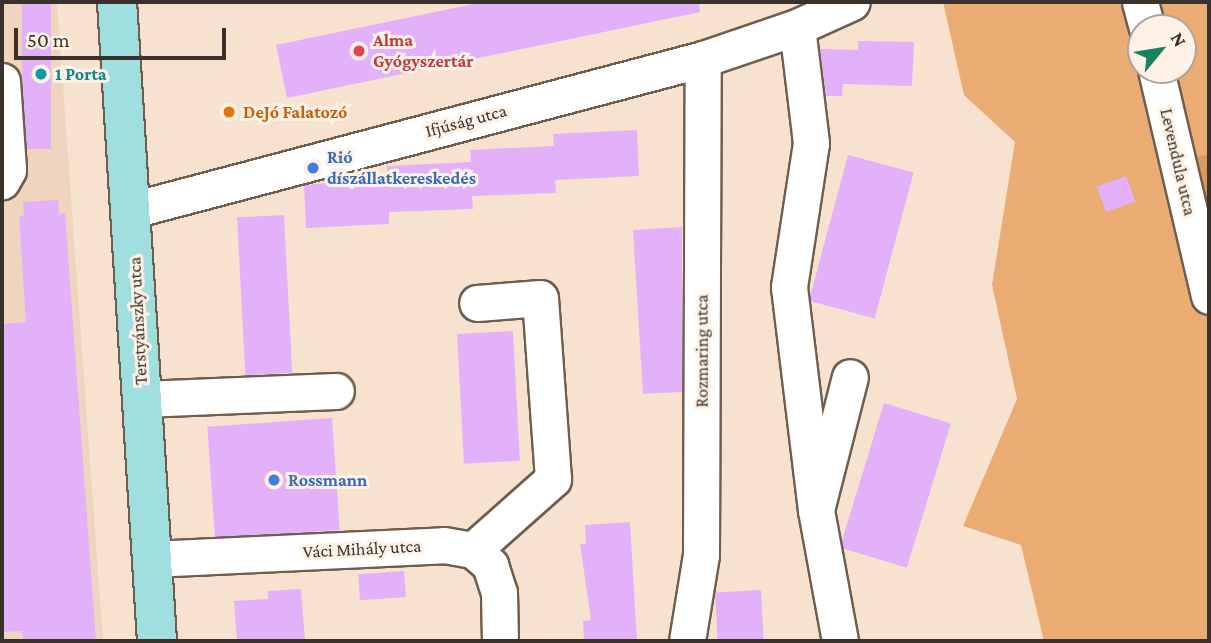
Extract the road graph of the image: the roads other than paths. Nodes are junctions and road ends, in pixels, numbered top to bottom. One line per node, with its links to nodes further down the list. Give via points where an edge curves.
1 (117, 2): 8 (main road, Terstyánszky utca)
2 (852, 2): 3 (street, Ifjúság utca)
3 (797, 27): 4 (street, Ifjúság utca); 14 (street, via 811,142 789,287)
4 (703, 59): 8 (street, Ifjúság utca); 19 (street, Rozmaring utca, via 701,555)
5 (2, 81): 7 (street, via 8,170)
6 (1159, 84): 9 (street, Levendula utca)
7 (2, 181)
8 (132, 210): 13 (main road, Terstyánszky utca)
9 (1209, 296)
10 (477, 303): 15 (street, via 540,298 553,479)
11 (850, 377): 14 (street)
12 (336, 391): 13 (street)
13 (142, 399): 16 (main road, Terstyánszky utca)
14 (816, 510): 20 (street)
15 (474, 550): 16 (street, Váci Mihály utca, via 444,545); 18 (street, via 490,565 499,593)
16 (151, 559): 17 (main road, Terstyánszky utca)
17 (157, 641)
18 (500, 641)
19 (687, 641)
20 (840, 641)

